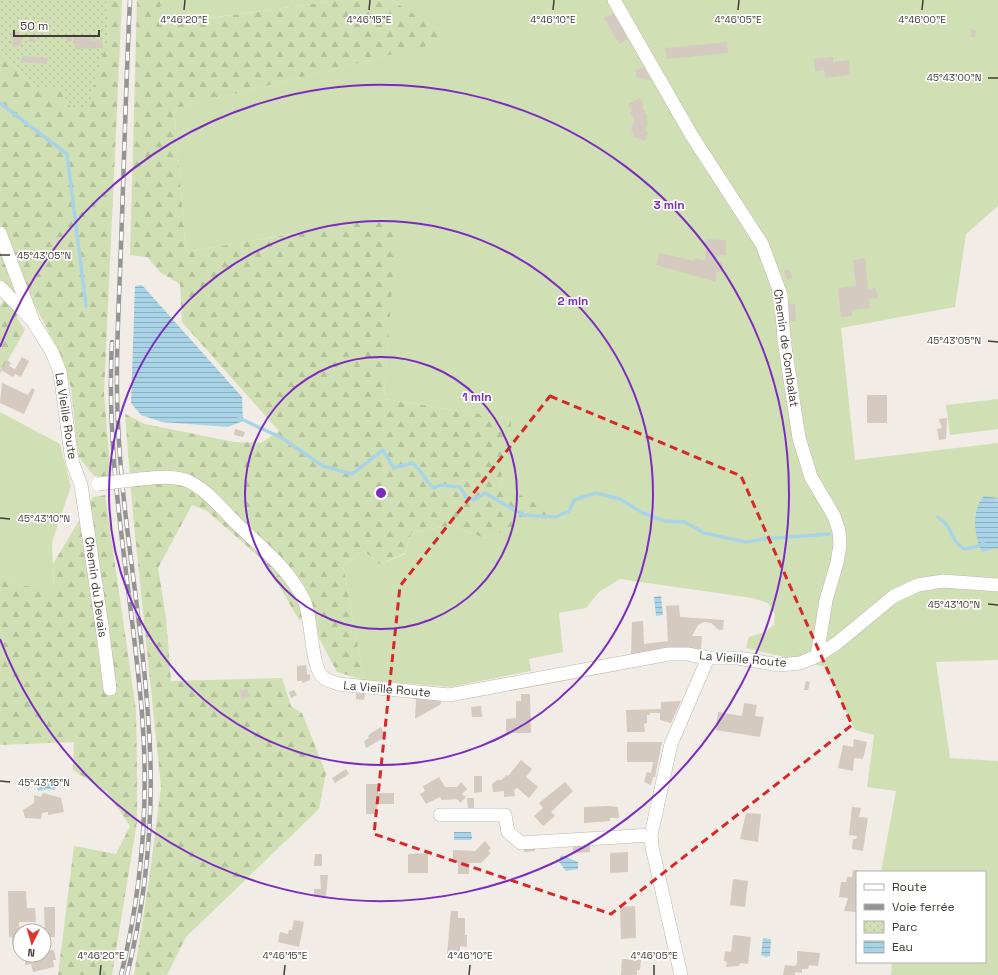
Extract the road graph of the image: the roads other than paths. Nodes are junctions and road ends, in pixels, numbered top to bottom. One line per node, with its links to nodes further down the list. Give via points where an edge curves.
1 (614, 0): 7 (street, Chemin de Combalat, via 692,136 762,244 780,295 799,438 811,477 834,516 839,531 837,563 826,600)
2 (0, 233): 4 (street, La Vieille Route)
3 (0, 287): 4 (street)
4 (34, 323): 5 (street, La Vieille Route, via 52,352 60,372 71,454)
5 (82, 485): 8 (street, La Vieille Route, bridge, via 170,477 188,481 209,495 264,549 292,581 304,600 310,621 315,664 323,677 338,684 449,695 669,654); 9 (street, Chemin du Devais)
6 (998, 585): 7 (street, La Vieille Route, via 943,581 918,585 894,596 837,643)
7 (817, 656): 8 (street, La Vieille Route, via 800,663 779,665 738,658)
8 (708, 658): 11 (street, via 671,744)
9 (110, 690)
10 (440, 815): 11 (street, via 505,815 508,832 521,843)
11 (651, 836): 12 (street)
12 (680, 975)

